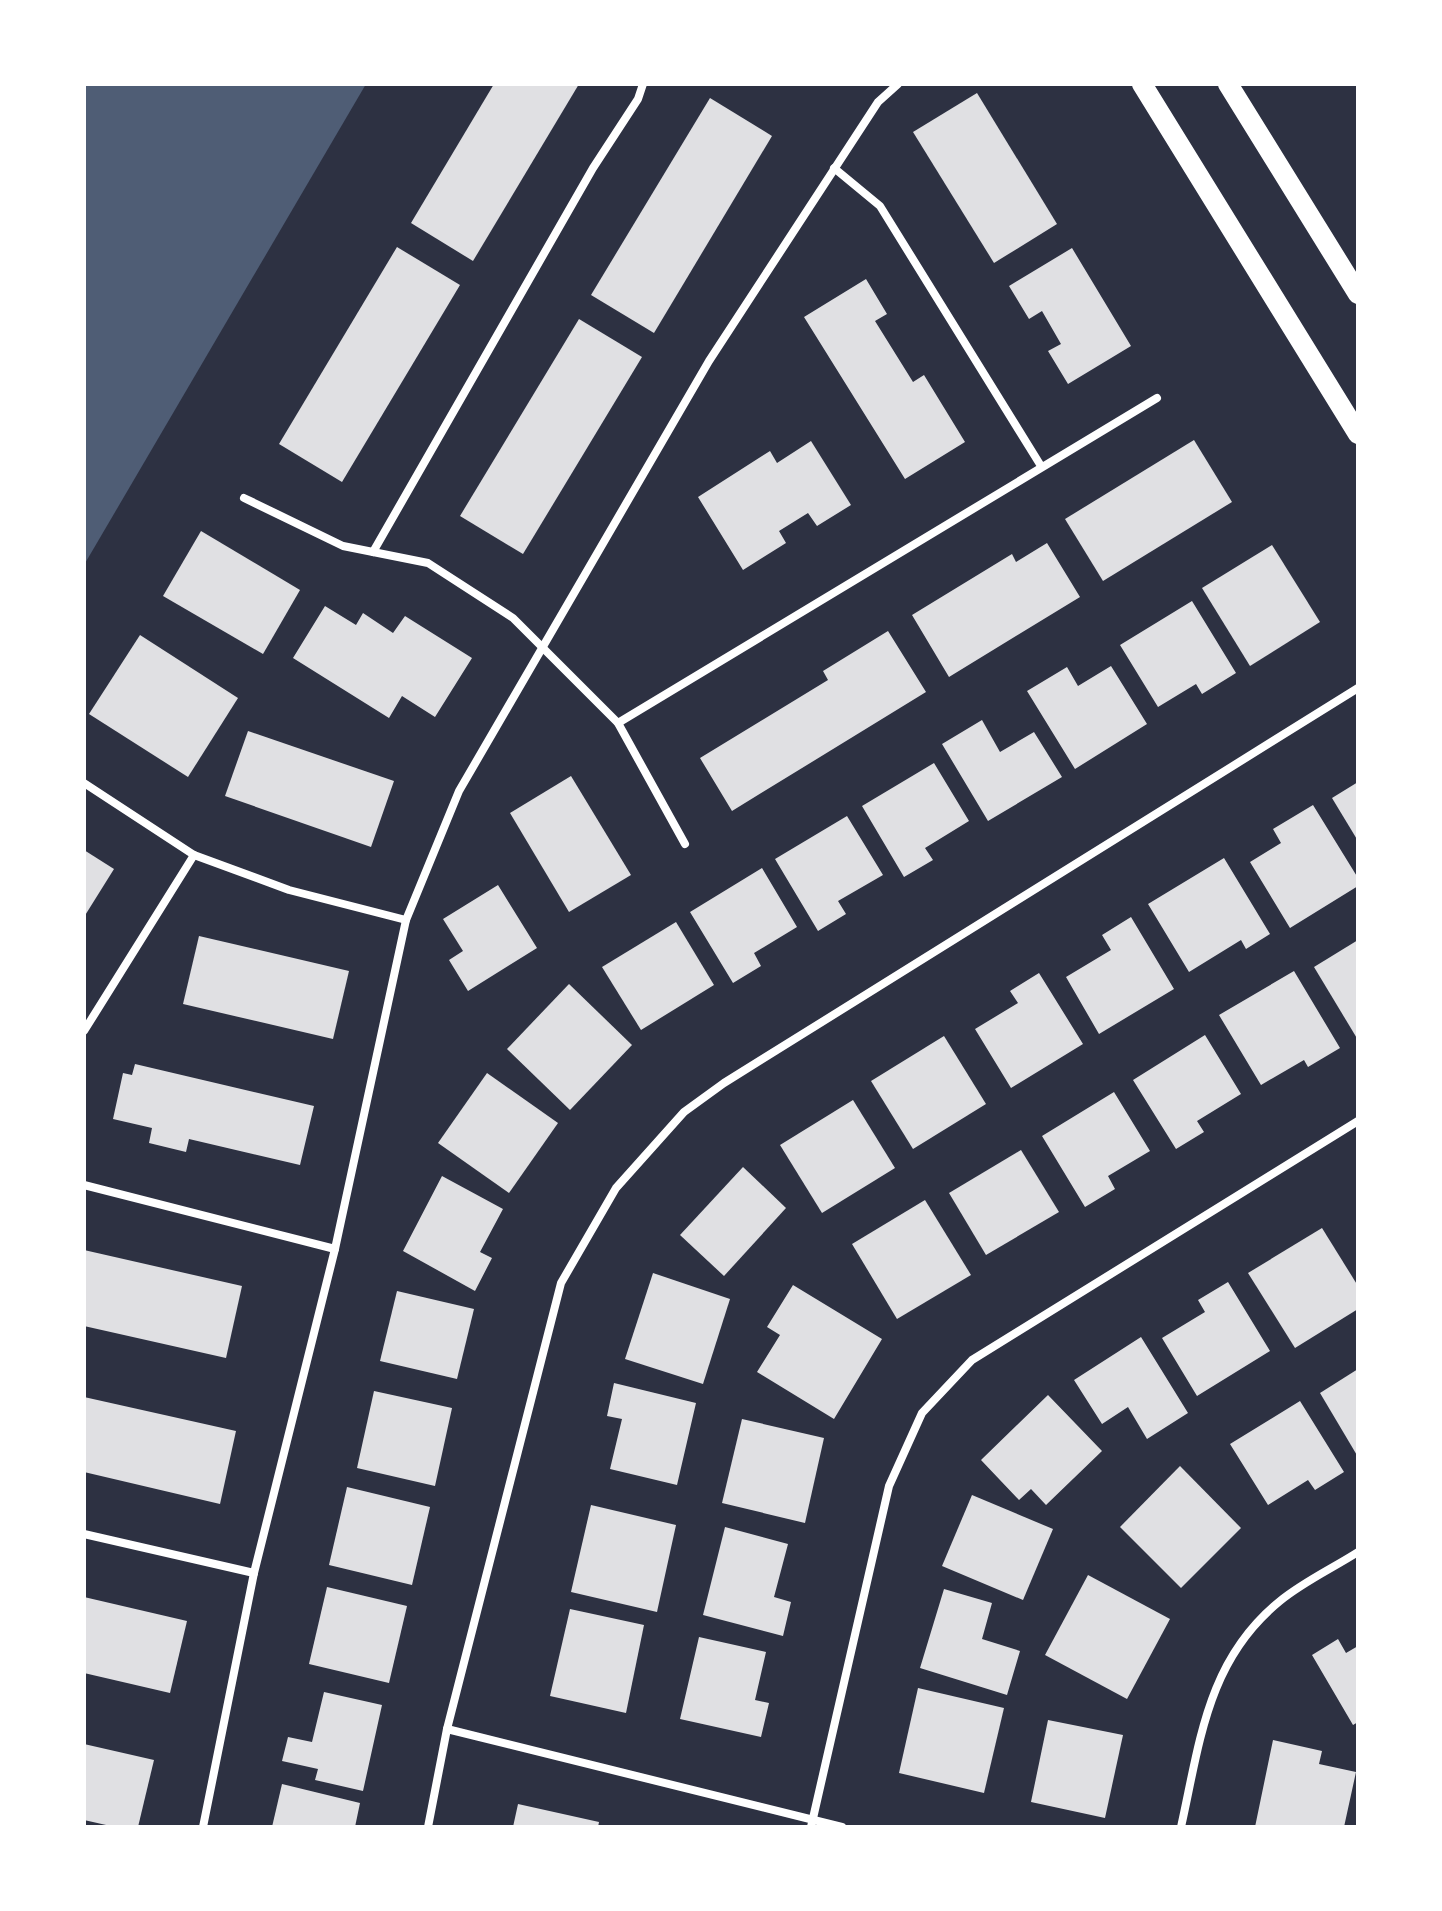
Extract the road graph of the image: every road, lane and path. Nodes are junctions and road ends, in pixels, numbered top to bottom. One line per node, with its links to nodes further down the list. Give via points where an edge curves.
1 (643, 84): 11 (street)
2 (898, 84): 5 (street, via 878,102)
3 (1142, 84): 8 (main road)
4 (1228, 84): 6 (main road)
5 (834, 168): 9 (street, via 880,206); 12 (street, via 709,361)
6 (1358, 294)
7 (1157, 398): 9 (street)
8 (1358, 434)
9 (1041, 466): 14 (street)
10 (244, 498): 11 (street, via 343,546)
11 (373, 552): 12 (street, via 428,563 513,618)
12 (543, 646): 14 (street); 18 (street, via 459,791)
13 (1358, 688): 26 (street, via 724,1083 684,1112 616,1188 561,1283)
14 (618, 723): 16 (street)
15 (84, 783): 17 (street)
16 (685, 844)
17 (194, 855): 18 (street, via 289,890); 19 (street)
18 (406, 920): 22 (street)
19 (84, 1031)
20 (1358, 1121): 27 (street, via 972,1360 922,1413 889,1486)
21 (84, 1185): 22 (street)
22 (335, 1249): 25 (street)
23 (84, 1534): 25 (street)
24 (1358, 1552): 31 (street, via 1279,1601 1227,1660 1204,1720)
25 (254, 1573): 28 (street)
26 (447, 1729): 27 (street); 29 (street)
27 (812, 1824): 30 (street)
28 (203, 1827)
29 (428, 1827)
30 (842, 1827)
31 (1181, 1827)

